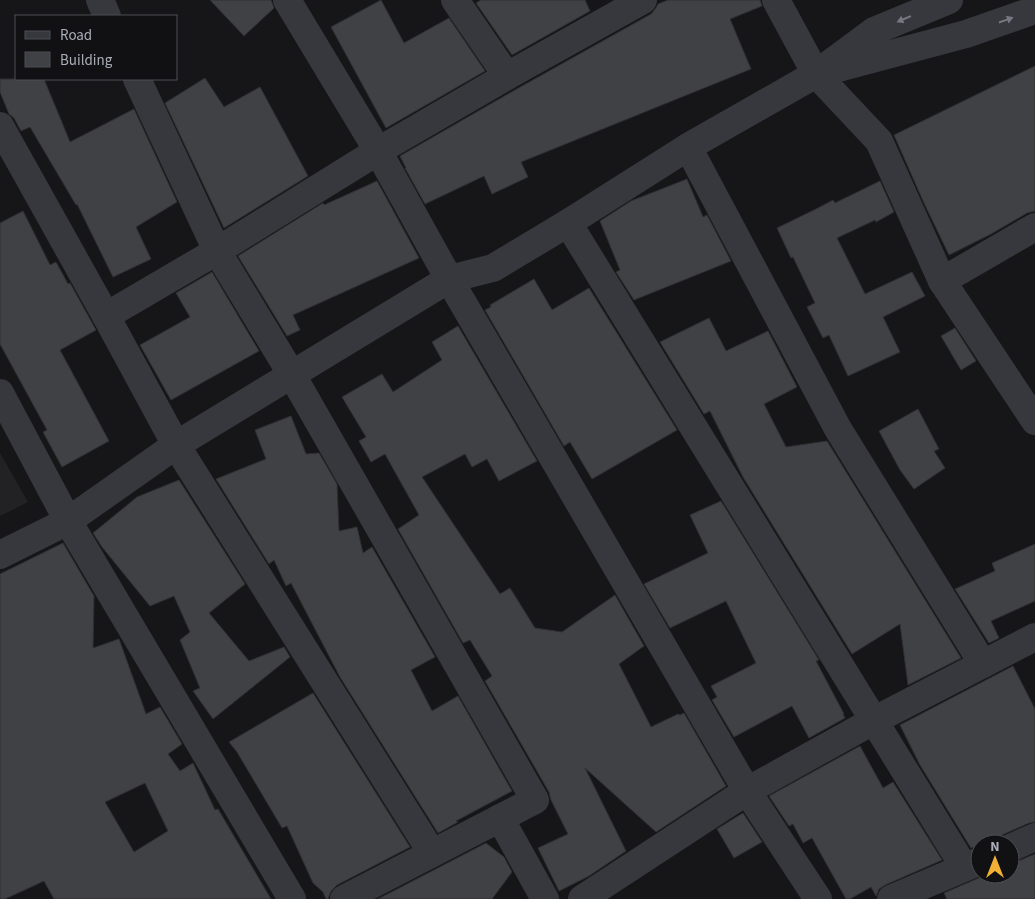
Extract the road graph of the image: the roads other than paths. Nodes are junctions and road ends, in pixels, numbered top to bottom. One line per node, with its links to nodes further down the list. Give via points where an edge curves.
1 (100, 0): 9 (street)
2 (287, 0): 16 (street)
3 (455, 0): 12 (street)
4 (643, 0): 12 (street)
5 (776, 0): 11 (street)
6 (949, 0): 11 (street, one-way to 11, via 874,31)
7 (956, 0): 10 (street)
8 (1035, 10): 10 (street, one-way to 8)
9 (107, 15)
10 (966, 34): 11 (street)
11 (816, 74): 15 (street); 21 (street, via 878,141)
12 (507, 76): 16 (street)
13 (137, 80): 19 (street)
14 (0, 126): 22 (street)
15 (688, 147): 17 (street); 30 (street, via 838,430)
16 (378, 151): 19 (street); 20 (street)
17 (568, 223): 20 (street, via 493,268); 31 (street)
18 (1035, 227): 21 (street)
19 (217, 251): 22 (street); 23 (street)
20 (449, 279): 23 (street); 32 (street)
21 (942, 282): 25 (street)
22 (106, 316): 26 (street)
23 (292, 375): 26 (street); 33 (street, via 535,800)
24 (0, 393): 27 (street)
25 (1035, 421)
26 (176, 445): 27 (street); 36 (street)
27 (68, 521): 28 (street); 40 (street)
28 (0, 555)
29 (1035, 637): 30 (street)
30 (983, 664): 31 (street)
31 (873, 721): 32 (street); 37 (street)
32 (747, 791): 43 (street); 44 (street)
33 (500, 818): 36 (street); 42 (street)
34 (1035, 837): 35 (street)
35 (1020, 844)
36 (432, 853): 41 (street)
37 (970, 861)
38 (970, 865): 39 (street)
39 (927, 892): 45 (street)
40 (292, 899)
41 (344, 899)
42 (545, 899)
43 (582, 899)
44 (818, 899)
45 (891, 899)

